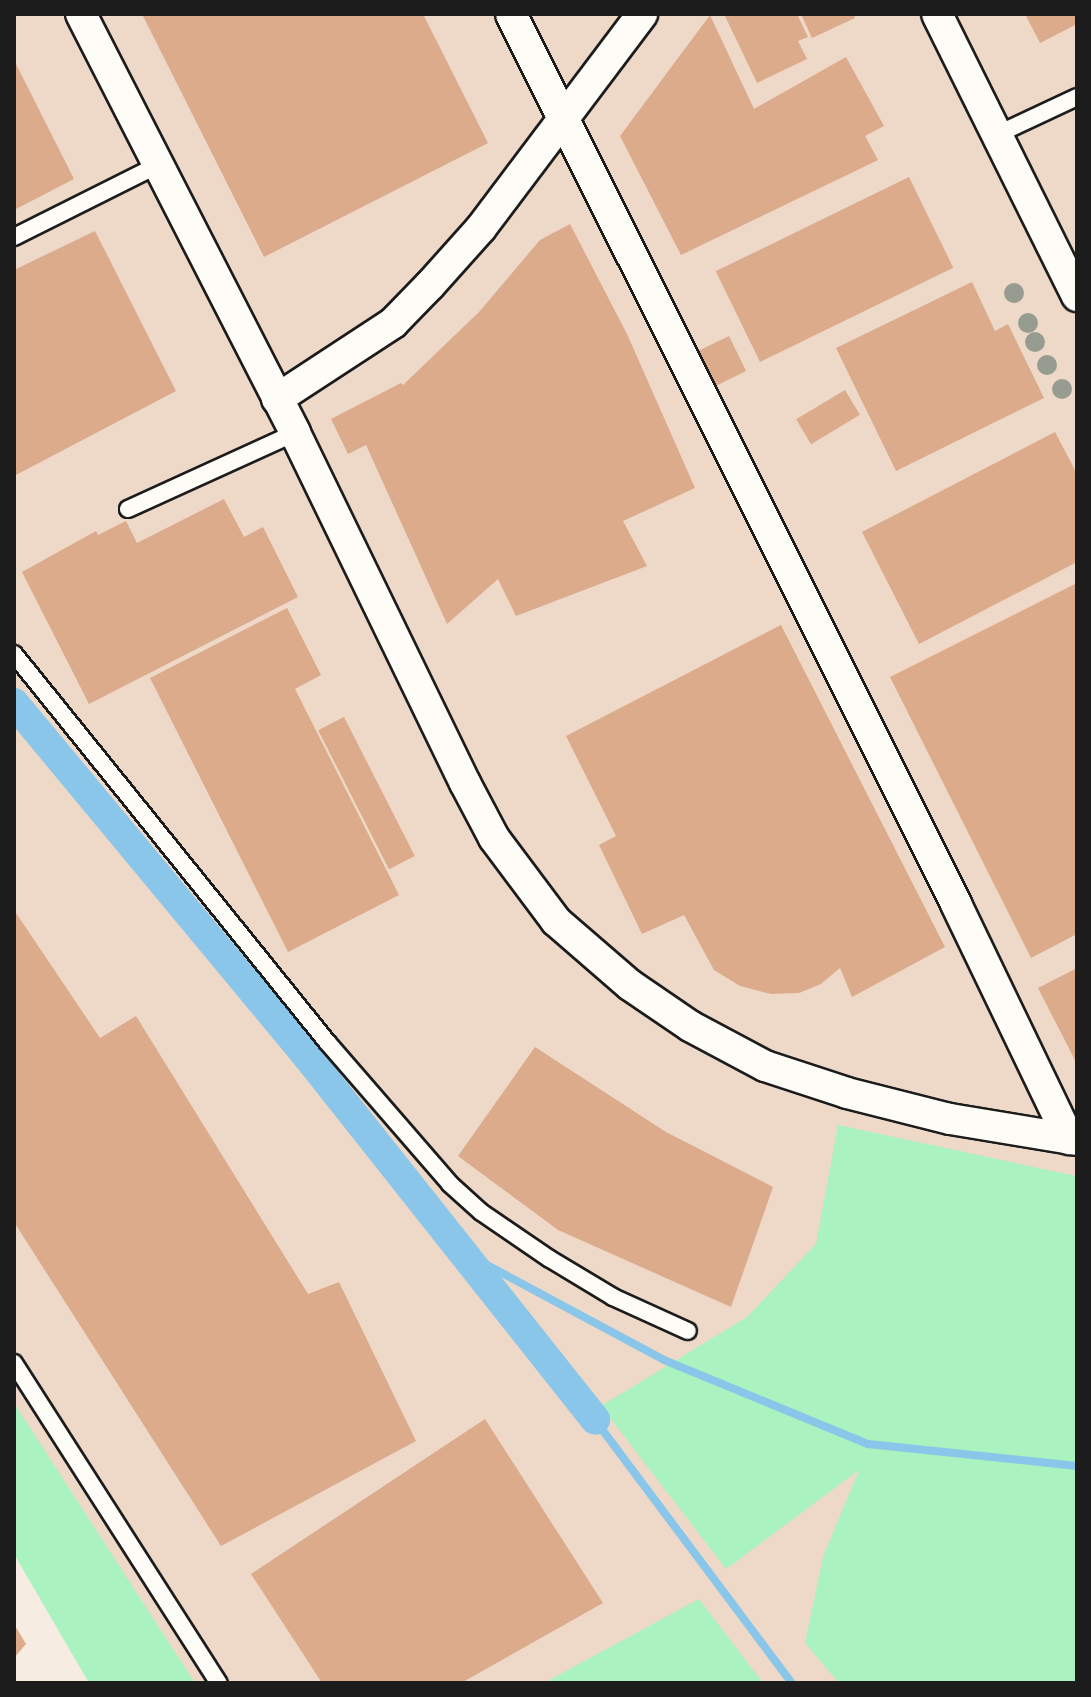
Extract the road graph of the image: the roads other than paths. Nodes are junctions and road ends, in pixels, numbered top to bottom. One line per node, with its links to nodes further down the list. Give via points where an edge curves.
1 (81, 14): 8 (street)
2 (511, 14): 6 (street)
3 (642, 14): 6 (street)
4 (937, 14): 7 (street)
5 (1077, 97): 7 (lane)
6 (563, 120): 11 (street, via 481,228 393,323); 15 (street)
7 (998, 134): 10 (street)
8 (158, 165): 9 (lane); 11 (street)
9 (14, 237)
10 (1077, 296)
11 (277, 399): 12 (street)
12 (295, 433): 13 (lane); 15 (street, via 494,838 556,921 596,958 690,1026 765,1066 950,1119)
13 (128, 509)
14 (14, 654): 16 (lane, via 440,1174 481,1212 550,1259 613,1297)
15 (1073, 1140)
16 (688, 1331)
17 (14, 1363): 18 (lane)
18 (219, 1683)

